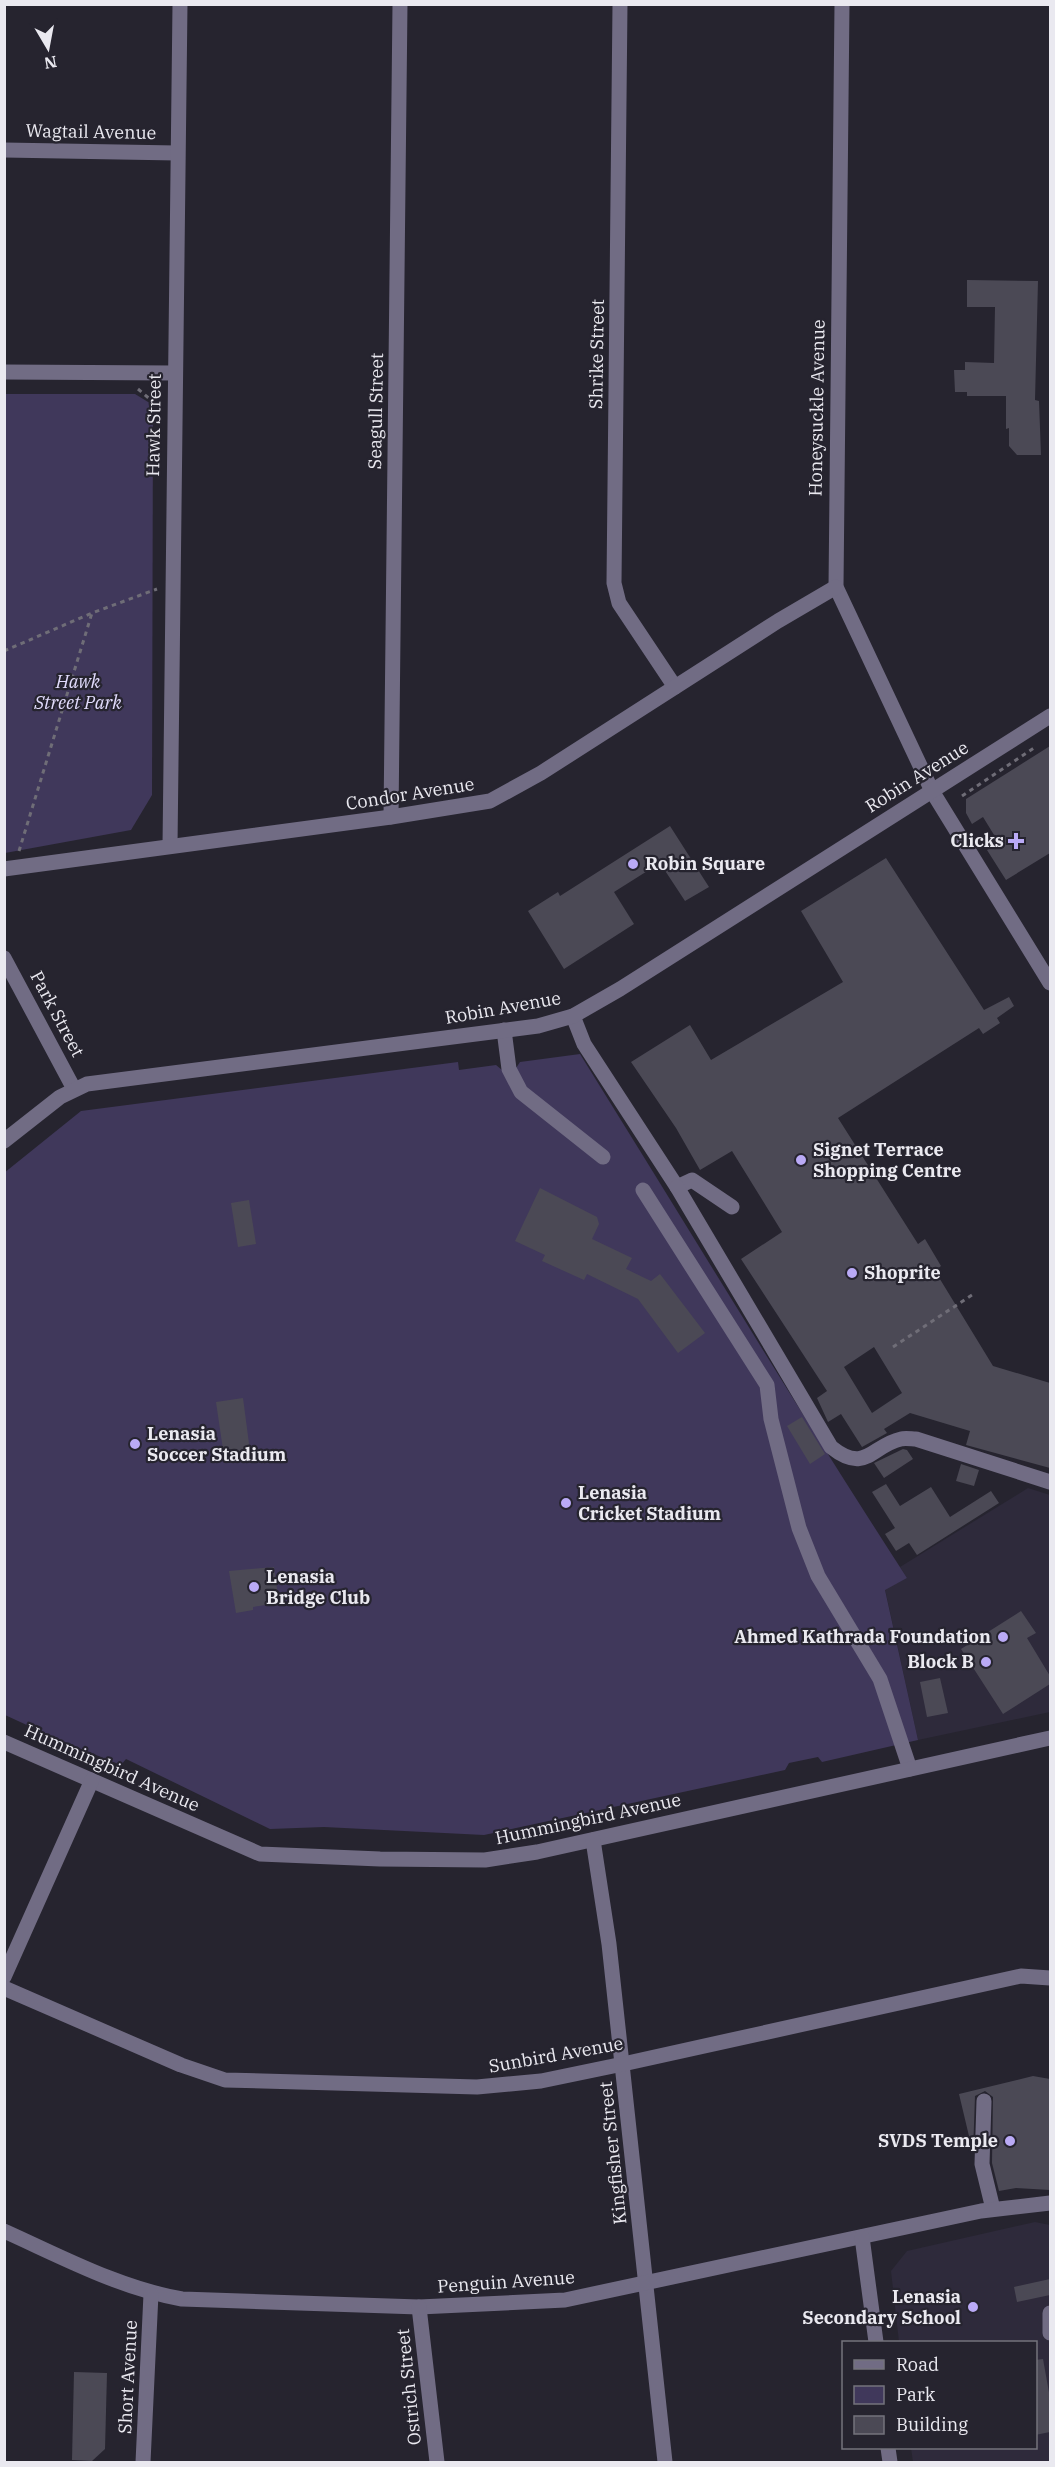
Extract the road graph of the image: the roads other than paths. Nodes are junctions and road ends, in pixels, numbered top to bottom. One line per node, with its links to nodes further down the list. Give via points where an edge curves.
1 (180, 4): 6 (street, Hawk Street)
2 (400, 4): 13 (street, Seagull Street)
3 (620, 4): 10 (street, Shrike Street, via 614,583 619,603)
4 (842, 4): 9 (street, Honeysuckle Avenue)
5 (4, 150): 6 (street, Wagtail Avenue)
6 (177, 153): 8 (street, Hawk Street)
7 (4, 372): 8 (street)
8 (174, 373): 14 (street, Hawk Street)
9 (836, 587): 10 (street, Condor Avenue); 12 (street, Honeysuckle Avenue)
10 (675, 687): 13 (street, Condor Avenue, via 490,801)
11 (1050, 716): 12 (street, Robin Avenue)
12 (932, 791): 17 (street, Honeysuckle Avenue); 18 (street, Robin Avenue)
13 (391, 817): 14 (street, Condor Avenue)
14 (170, 846): 15 (street, Condor Avenue)
15 (4, 869)
16 (4, 958): 20 (street, Park Street)
17 (1050, 983)
18 (573, 1016): 19 (street, Robin Avenue); 23 (street, via 584,1044)
19 (504, 1030): 20 (street, Robin Avenue, via 101,1082); 22 (street, via 509,1069 521,1092)
20 (74, 1089): 21 (street, Robin Avenue)
21 (4, 1141)
22 (603, 1157)
23 (677, 1188): 25 (street, via 692,1180); 26 (street, via 831,1447 856,1459 901,1439 916,1439)
24 (643, 1190): 29 (street, via 767,1385 771,1419 799,1528 818,1576 880,1679)
25 (732, 1207)
26 (1050, 1482)
27 (1050, 1738): 29 (street, Hummingbird Avenue)
28 (4, 1742): 30 (street, Hummingbird Avenue)
29 (910, 1769): 31 (street, Hummingbird Avenue)
30 (92, 1780): 31 (street, Hummingbird Avenue, via 260,1854 274,1856 485,1860); 32 (street)
31 (593, 1840): 35 (street, Kingfisher Street)
32 (4, 1977)
33 (1050, 1978): 35 (street, Sunbird Avenue, via 1021,1976)
34 (4, 1988): 35 (street, Sunbird Avenue, via 181,2065 225,2080 477,2088 541,2081)
35 (622, 2064): 41 (street, Kingfisher Street)
36 (984, 2101): 38 (street, via 981,2156)
37 (1050, 2204): 38 (street, Penguin Avenue)
38 (993, 2209): 40 (street, Penguin Avenue)
39 (4, 2231): 42 (street, Penguin Avenue)
40 (862, 2237): 41 (street, Penguin Avenue); 46 (street)
41 (647, 2284): 43 (street, Penguin Avenue, via 565,2300); 49 (street, Kingfisher Street)
42 (151, 2294): 43 (street, Penguin Avenue, via 182,2299); 47 (street, Short Avenue)
43 (419, 2307): 48 (street, Ostrich Street)
44 (1050, 2313): 45 (street)
45 (1050, 2333)
46 (876, 2341)
47 (143, 2463)
48 (437, 2463)
49 (665, 2463)

